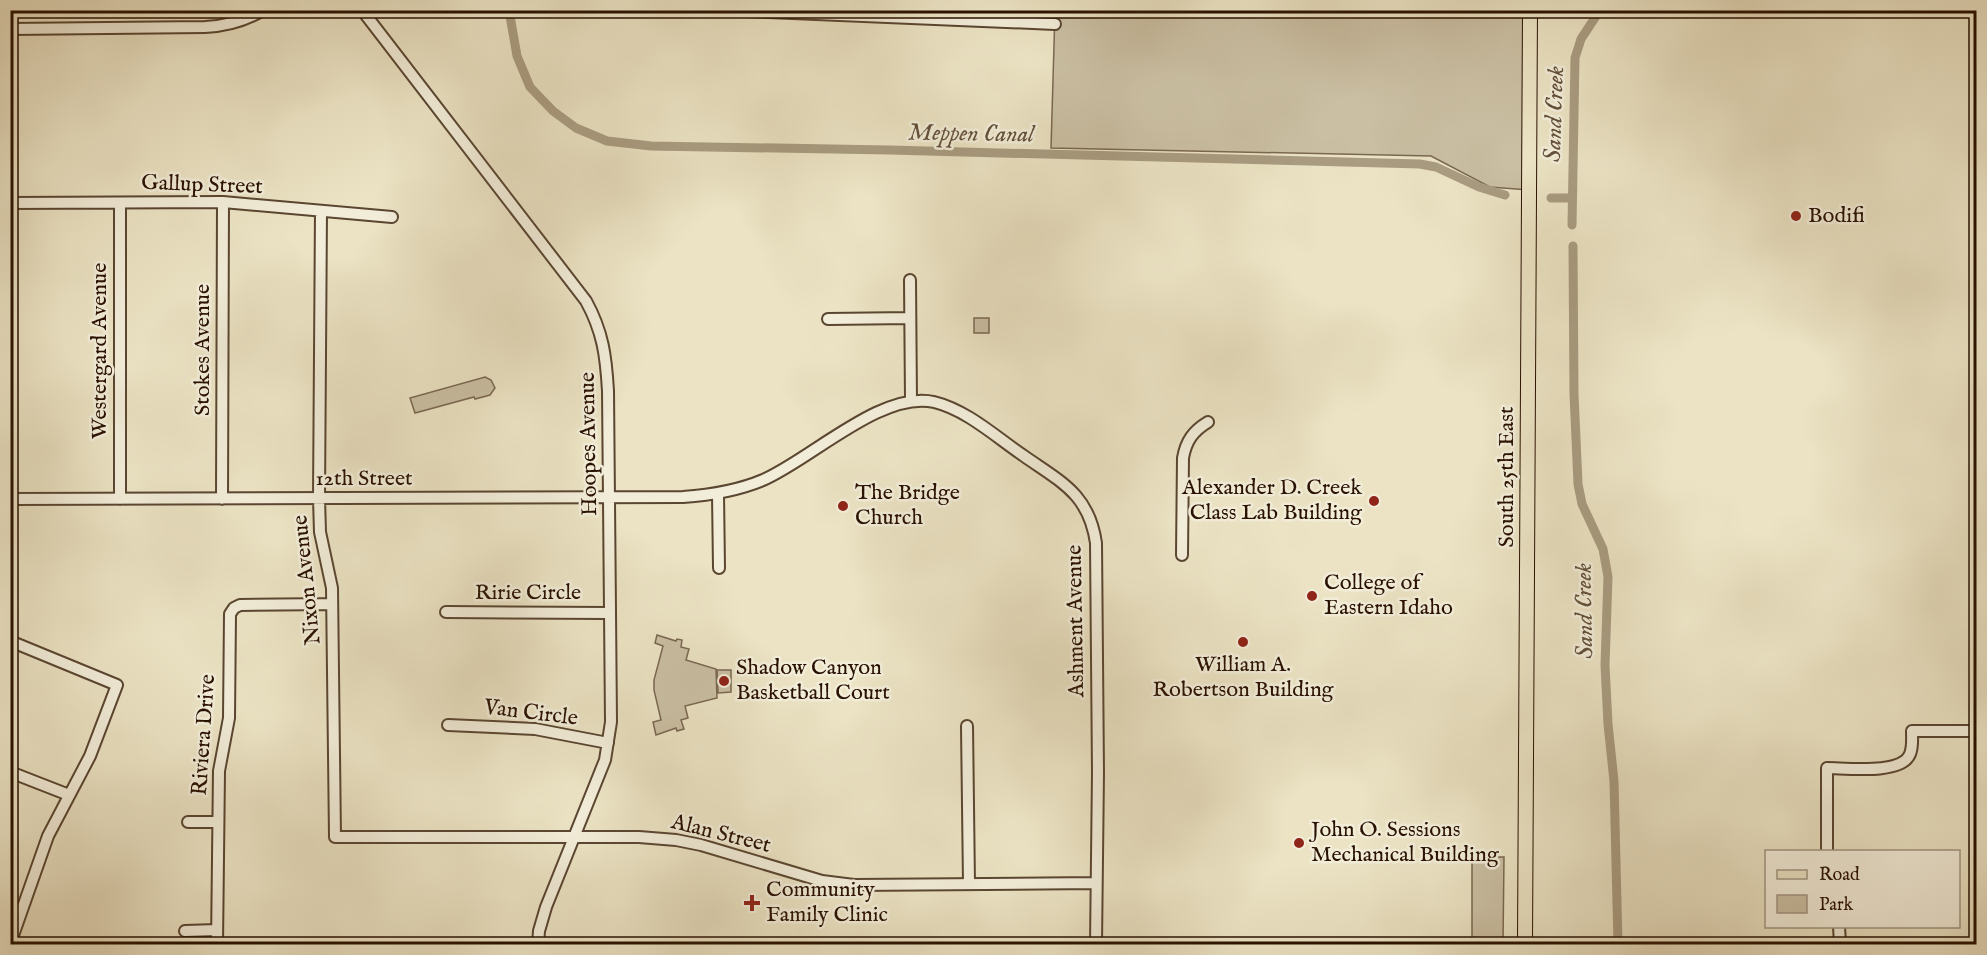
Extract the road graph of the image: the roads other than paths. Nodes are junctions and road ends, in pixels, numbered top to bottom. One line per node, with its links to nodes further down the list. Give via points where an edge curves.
1 (263, 10): 7 (street, via 248,19 220,26)
2 (362, 10): 19 (street, Hoopes Avenue, via 597,320 606,362)
3 (722, 10): 5 (street)
4 (1530, 10): 50 (main road, South 25th East)
5 (991, 16): 6 (street)
6 (1055, 24)
7 (10, 29)
8 (223, 202): 10 (street, Gallup Street); 11 (street, Gallup Street); 23 (street, Stokes Avenue)
9 (10, 203): 10 (street, Gallup Street)
10 (120, 203): 22 (street, Westergard Avenue)
11 (321, 212): 12 (street, Gallup Street); 20 (street, Nixon Avenue)
12 (392, 217)
13 (910, 280): 14 (street)
14 (910, 318): 15 (street); 16 (street)
15 (828, 319)
16 (911, 401): 18 (street, Ashment Avenue, via 886,408 764,480); 41 (street, Ashment Avenue, via 948,407 1052,475 1076,494 1094,528)
17 (1208, 422): 24 (street, via 1193,432 1184,448)
18 (718, 494): 19 (street, 12th Street); 25 (street)
19 (610, 497): 20 (street, 12th Street); 28 (street, Hoopes Avenue)
20 (319, 498): 23 (street, 12th Street); 26 (street, Nixon Avenue, via 320,532)
21 (10, 499): 22 (street, 12th Street)
22 (120, 499): 23 (street, 12th Street)
23 (222, 499)
24 (1182, 555)
25 (719, 568)
26 (332, 604): 37 (street, Riviera Drive, via 240,605 230,614 230,718 220,759); 39 (street, Nixon Avenue)
27 (446, 612): 28 (street, Ririe Circle)
28 (610, 613): 33 (street, Hoopes Avenue)
29 (10, 641): 35 (street, via 117,685 90,756)
30 (448, 725): 33 (street, Van Circle, via 535,729)
31 (967, 726): 42 (street)
32 (1977, 731): 40 (street, via 1912,731 1911,754 1901,765 1827,768)
33 (609, 743): 38 (street, Hoopes Avenue)
34 (10, 772): 35 (street)
35 (69, 795): 46 (street, via 48,836)
36 (188, 822): 37 (street, Riviera Drive)
37 (217, 822): 44 (street, Riviera Drive)
38 (573, 836): 39 (street, Alan Street); 42 (street, Alan Street, via 676,840 822,881 854,885); 48 (street, Hoopes Avenue, via 546,907)
39 (335, 837)
40 (1827, 850)
41 (1096, 883): 42 (street, Alan Street); 49 (street, Ashment Avenue)
42 (969, 884)
43 (1839, 928): 51 (street)
44 (217, 930): 45 (street); 47 (street, Riviera Drive)
45 (185, 931)
46 (10, 944)
47 (217, 945)
48 (538, 945)
49 (1096, 945)
50 (1526, 945)
51 (1840, 945)

